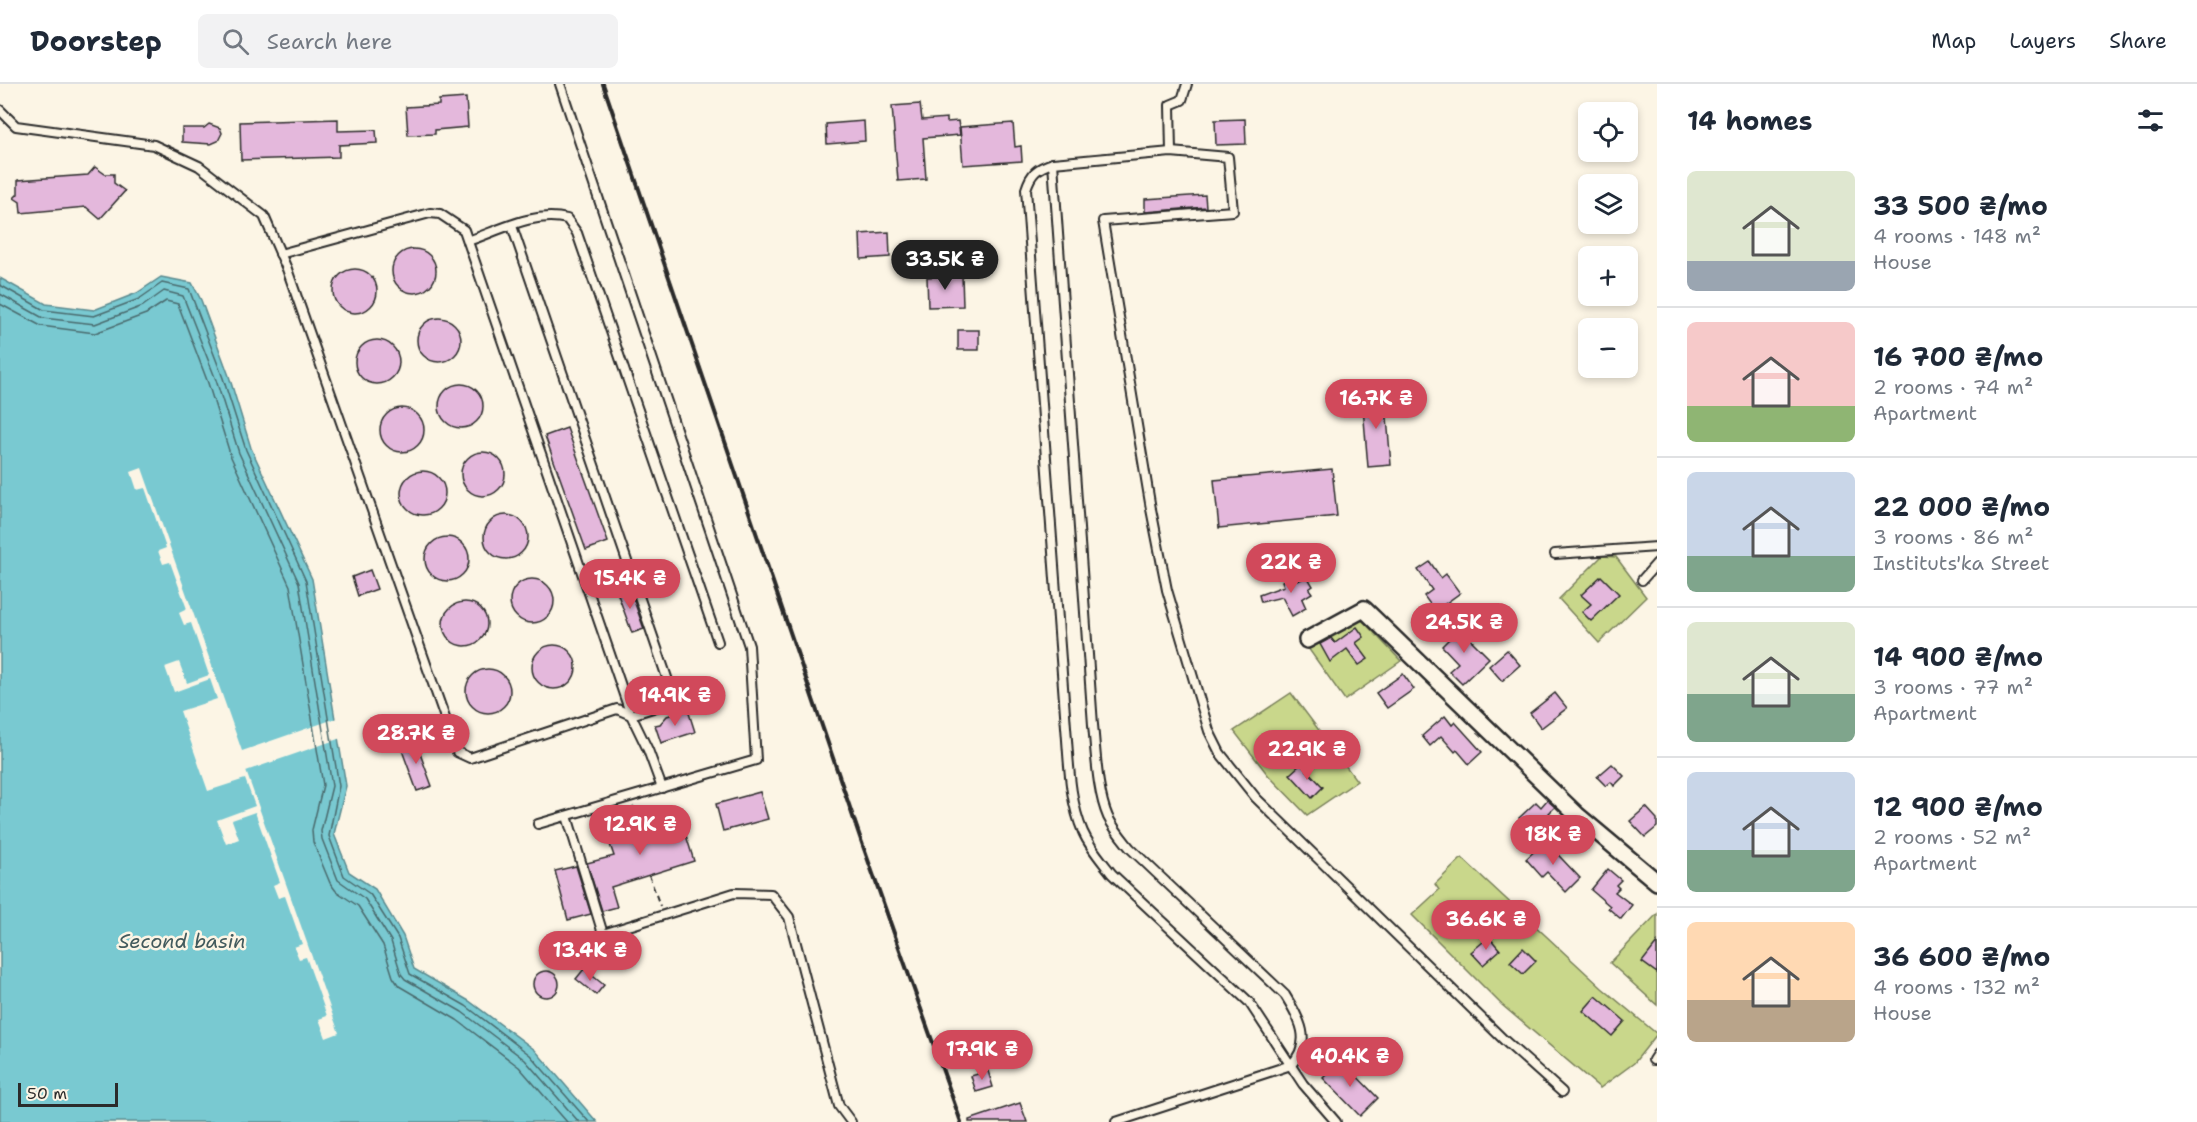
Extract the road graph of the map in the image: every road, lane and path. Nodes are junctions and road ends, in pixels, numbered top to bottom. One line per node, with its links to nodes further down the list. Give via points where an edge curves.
1 (560, 84): 16 (lane, via 749,646 756,760)
2 (1187, 84): 4 (lane, via 1182,100 1170,105)
3 (0, 110): 8 (lane, via 16,126 154,145 199,166 264,216)
4 (1171, 152): 5 (lane); 25 (lane, via 1228,158 1233,211 1103,221 1164,579 1209,731 1220,753 1256,798 1504,1041)
5 (1053, 163): 24 (lane, via 1093,725 1102,798 1108,816 1130,848 1285,995 1302,1029 1303,1043); 24 (lane, via 1030,176 1026,189 1066,727 1076,809 1084,833 1112,874 1249,1002)
6 (512, 226): 7 (lane); 14 (lane, via 553,216 567,219 577,233); 15 (lane, via 675,701)
7 (468, 241): 8 (lane, via 464,230 440,214 430,213); 15 (lane)
8 (280, 254): 15 (lane, via 457,752 470,758 617,709)
9 (1657, 547): 10 (lane)
10 (1556, 554)
11 (1657, 563): 12 (lane)
12 (1642, 580)
13 (1307, 640): 22 (street, via 1364,609 1577,815)
14 (718, 642)
15 (631, 716): 16 (lane)
16 (662, 788): 17 (lane)
17 (631, 797): 18 (lane); 20 (path)
18 (567, 816): 19 (lane); 23 (lane, via 603,934)
19 (538, 824)
20 (640, 826)
21 (649, 875): 23 (path)
22 (1657, 882)
23 (664, 916): 26 (lane, via 734,893 771,894 789,917 839,1106)
24 (1291, 1065): 27 (lane); 28 (lane)
25 (1562, 1092)
26 (851, 1122)
27 (1116, 1122)
28 (1336, 1122)

